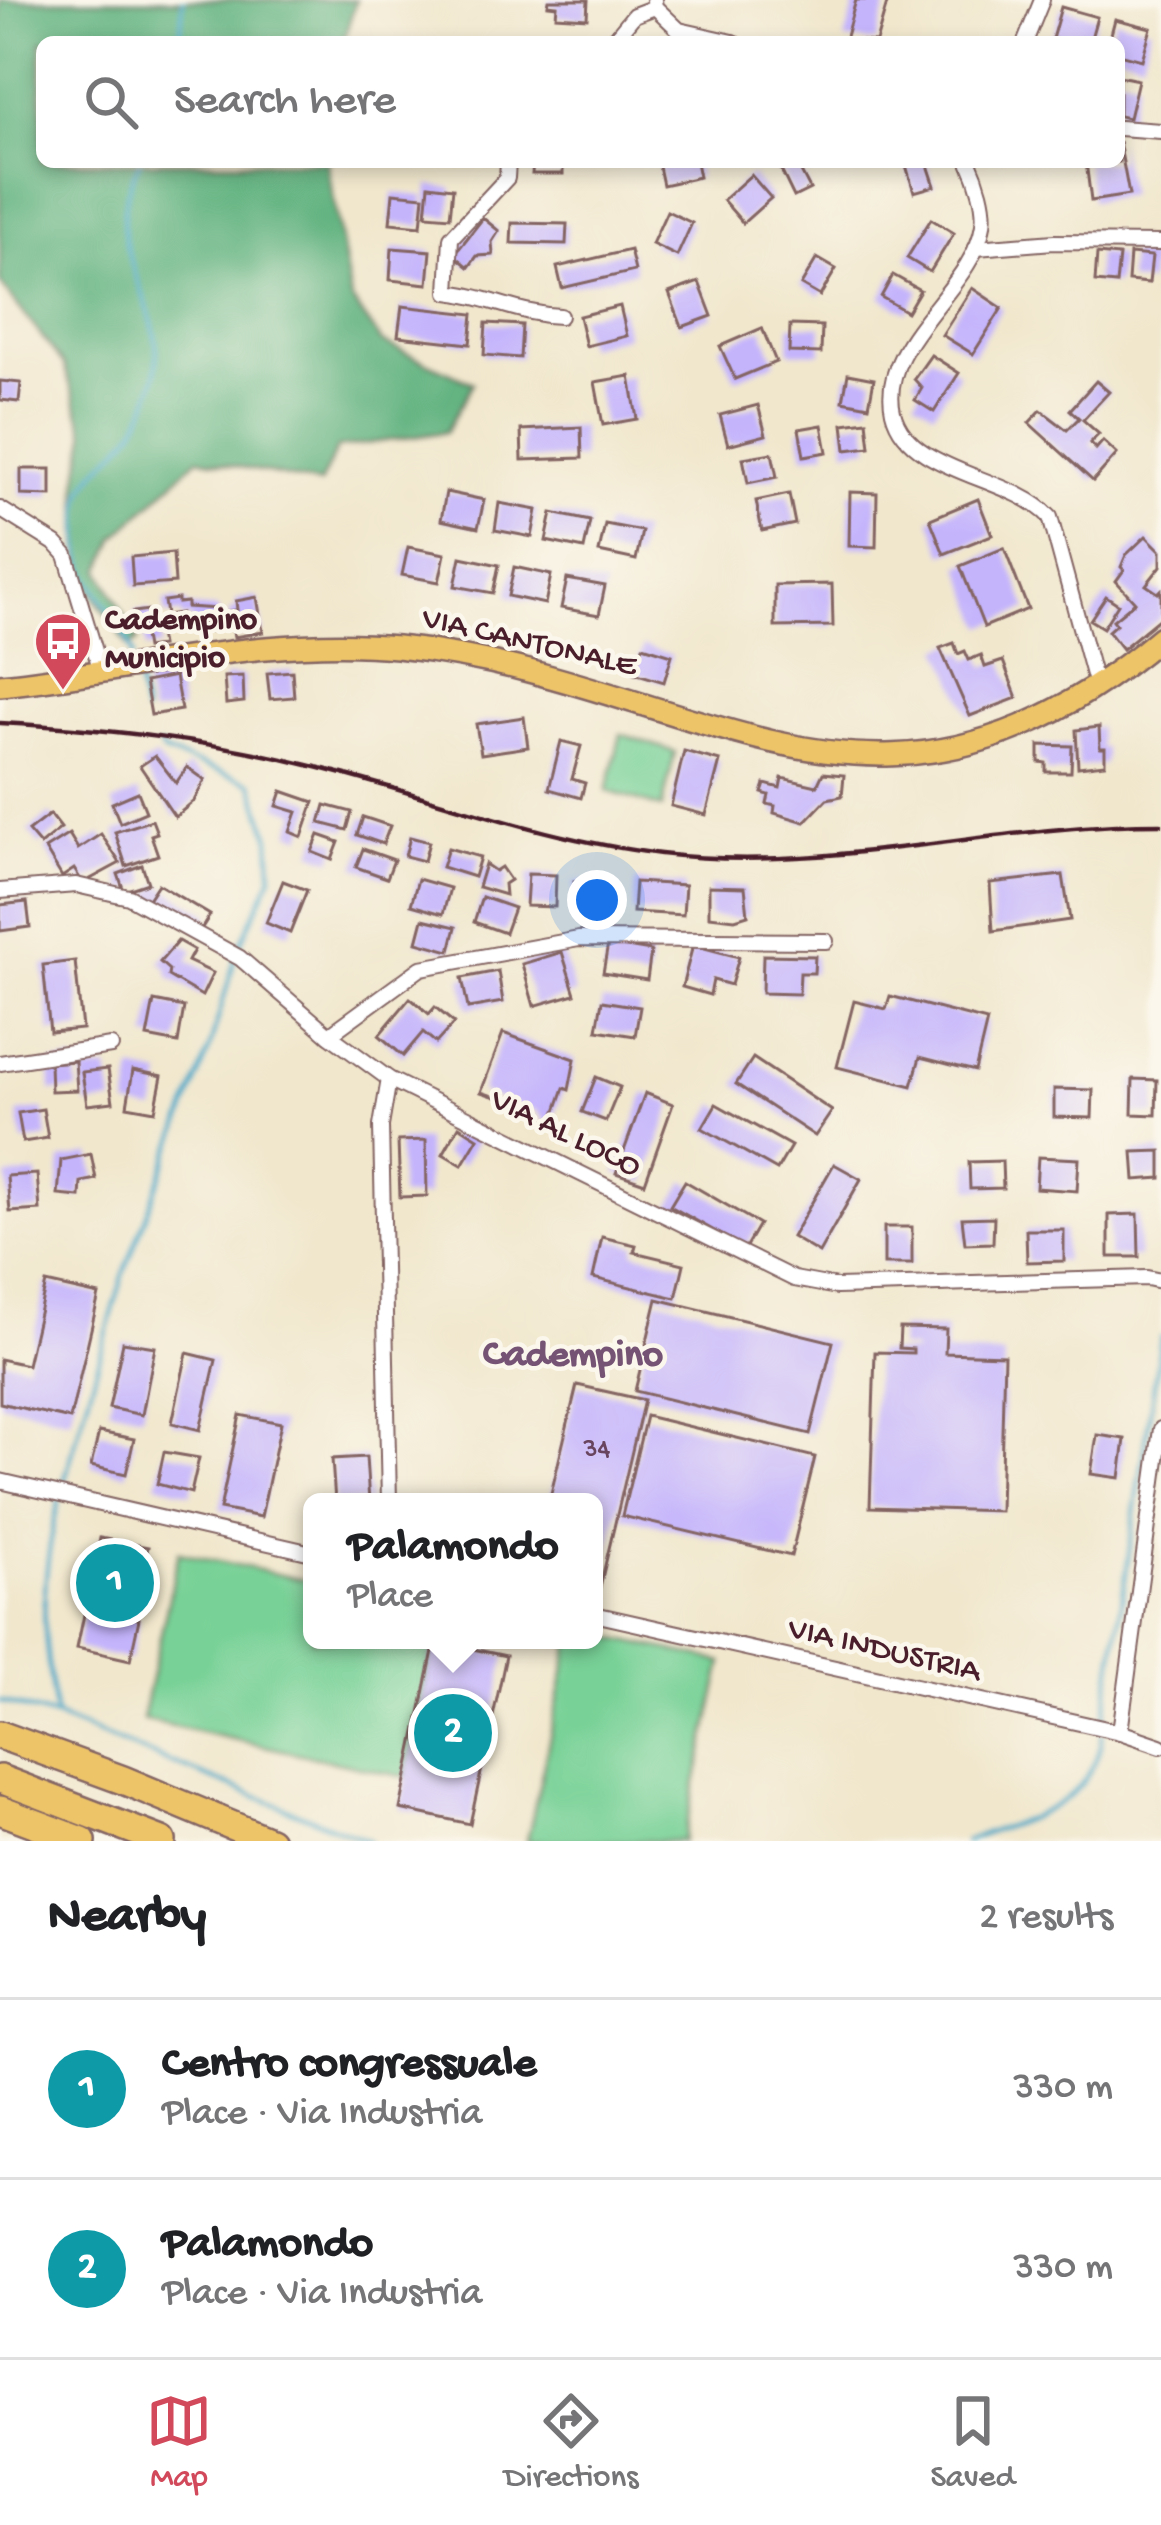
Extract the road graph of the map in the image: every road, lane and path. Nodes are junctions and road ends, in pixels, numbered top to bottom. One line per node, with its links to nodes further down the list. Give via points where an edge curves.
1 (1042, 0): 5 (street)
2 (654, 3): 3 (street); 4 (street, via 680,30)
3 (617, 36)
4 (706, 36)
5 (1027, 36)
6 (1125, 128): 7 (street)
7 (1161, 131)
8 (508, 168): 12 (street, via 451,238 448,292 486,296 526,315)
9 (971, 168): 11 (street, via 984,221)
10 (1161, 243): 11 (street)
11 (976, 248): 17 (street, via 900,361 891,386 894,416 921,451 1050,517)
12 (560, 316)
13 (0, 509): 15 (street, via 67,555)
14 (1161, 637): 17 (main road, VIA CANTONALE)
15 (110, 670): 16 (main road, VIA CANTONALE); 17 (main road, VIA CANTONALE, via 319,643 416,650 577,682 760,742 884,757 998,736)
16 (0, 685)
17 (1096, 686)
18 (0, 891): 20 (street, VIA AL LOCO, via 76,885 119,893 235,955)
19 (826, 941): 20 (street, via 579,939 422,968)
20 (329, 1035): 23 (street, VIA AL LOCO)
21 (110, 1046): 22 (street)
22 (0, 1063)
23 (388, 1079): 24 (street, VIA AL LOCO, via 794,1279 837,1287); 27 (street, via 381,1126)
24 (1159, 1280)
25 (1161, 1430): 30 (street)
26 (0, 1481): 28 (street)
27 (389, 1493)
28 (303, 1551)
29 (603, 1616): 30 (street, VIA INDUSTRIA)
30 (1110, 1730): 32 (street, VIA INDUSTRIA)
31 (0, 1736): 37 (highway)
32 (1161, 1746)
33 (0, 1779): 36 (highway)
34 (0, 1810): 35 (highway)
35 (82, 1841)
36 (162, 1841)
37 (268, 1841)

